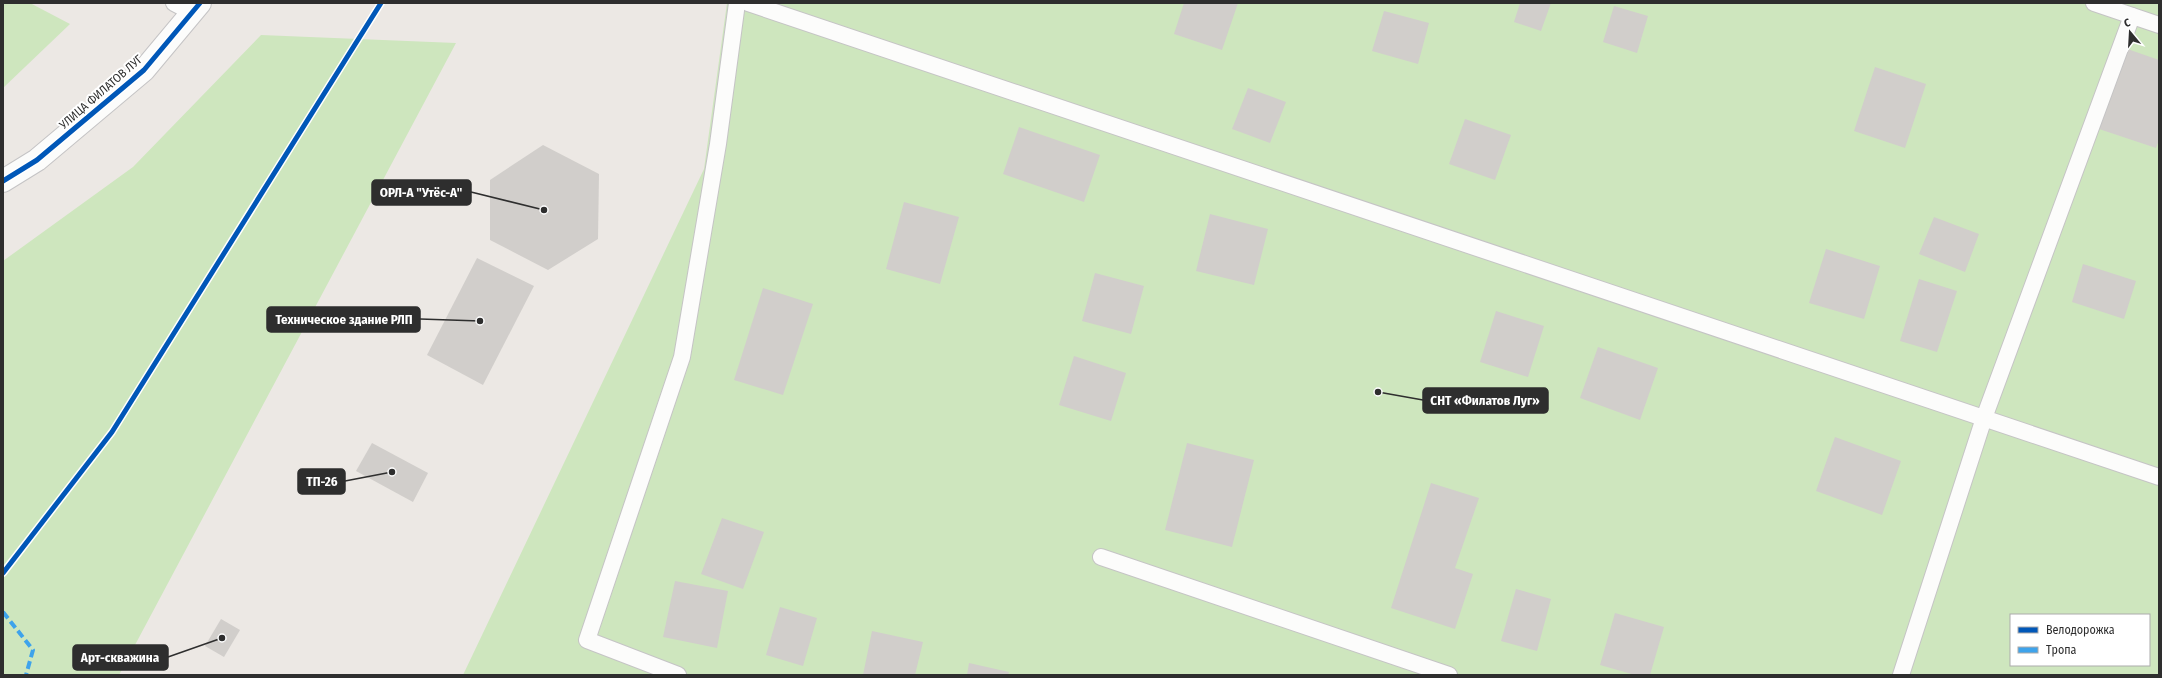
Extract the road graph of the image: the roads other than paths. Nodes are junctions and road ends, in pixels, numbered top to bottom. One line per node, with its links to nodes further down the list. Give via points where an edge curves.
1 (174, 3): 5 (lane)
2 (737, 3): 12 (lane, via 718,144 682,357 587,640)
3 (748, 3): 9 (lane)
4 (2094, 3): 6 (lane)
5 (196, 8): 8 (street, УЛИЦА ФИЛАТОВ ЛУГ, via 144,70 37,160)
6 (2132, 16): 7 (lane); 9 (lane)
7 (2159, 25)
8 (3, 181)
9 (1984, 418): 10 (lane); 14 (lane)
10 (2159, 477)
11 (1101, 557): 13 (lane)
12 (678, 675)
13 (1449, 675)
14 (1901, 675)

